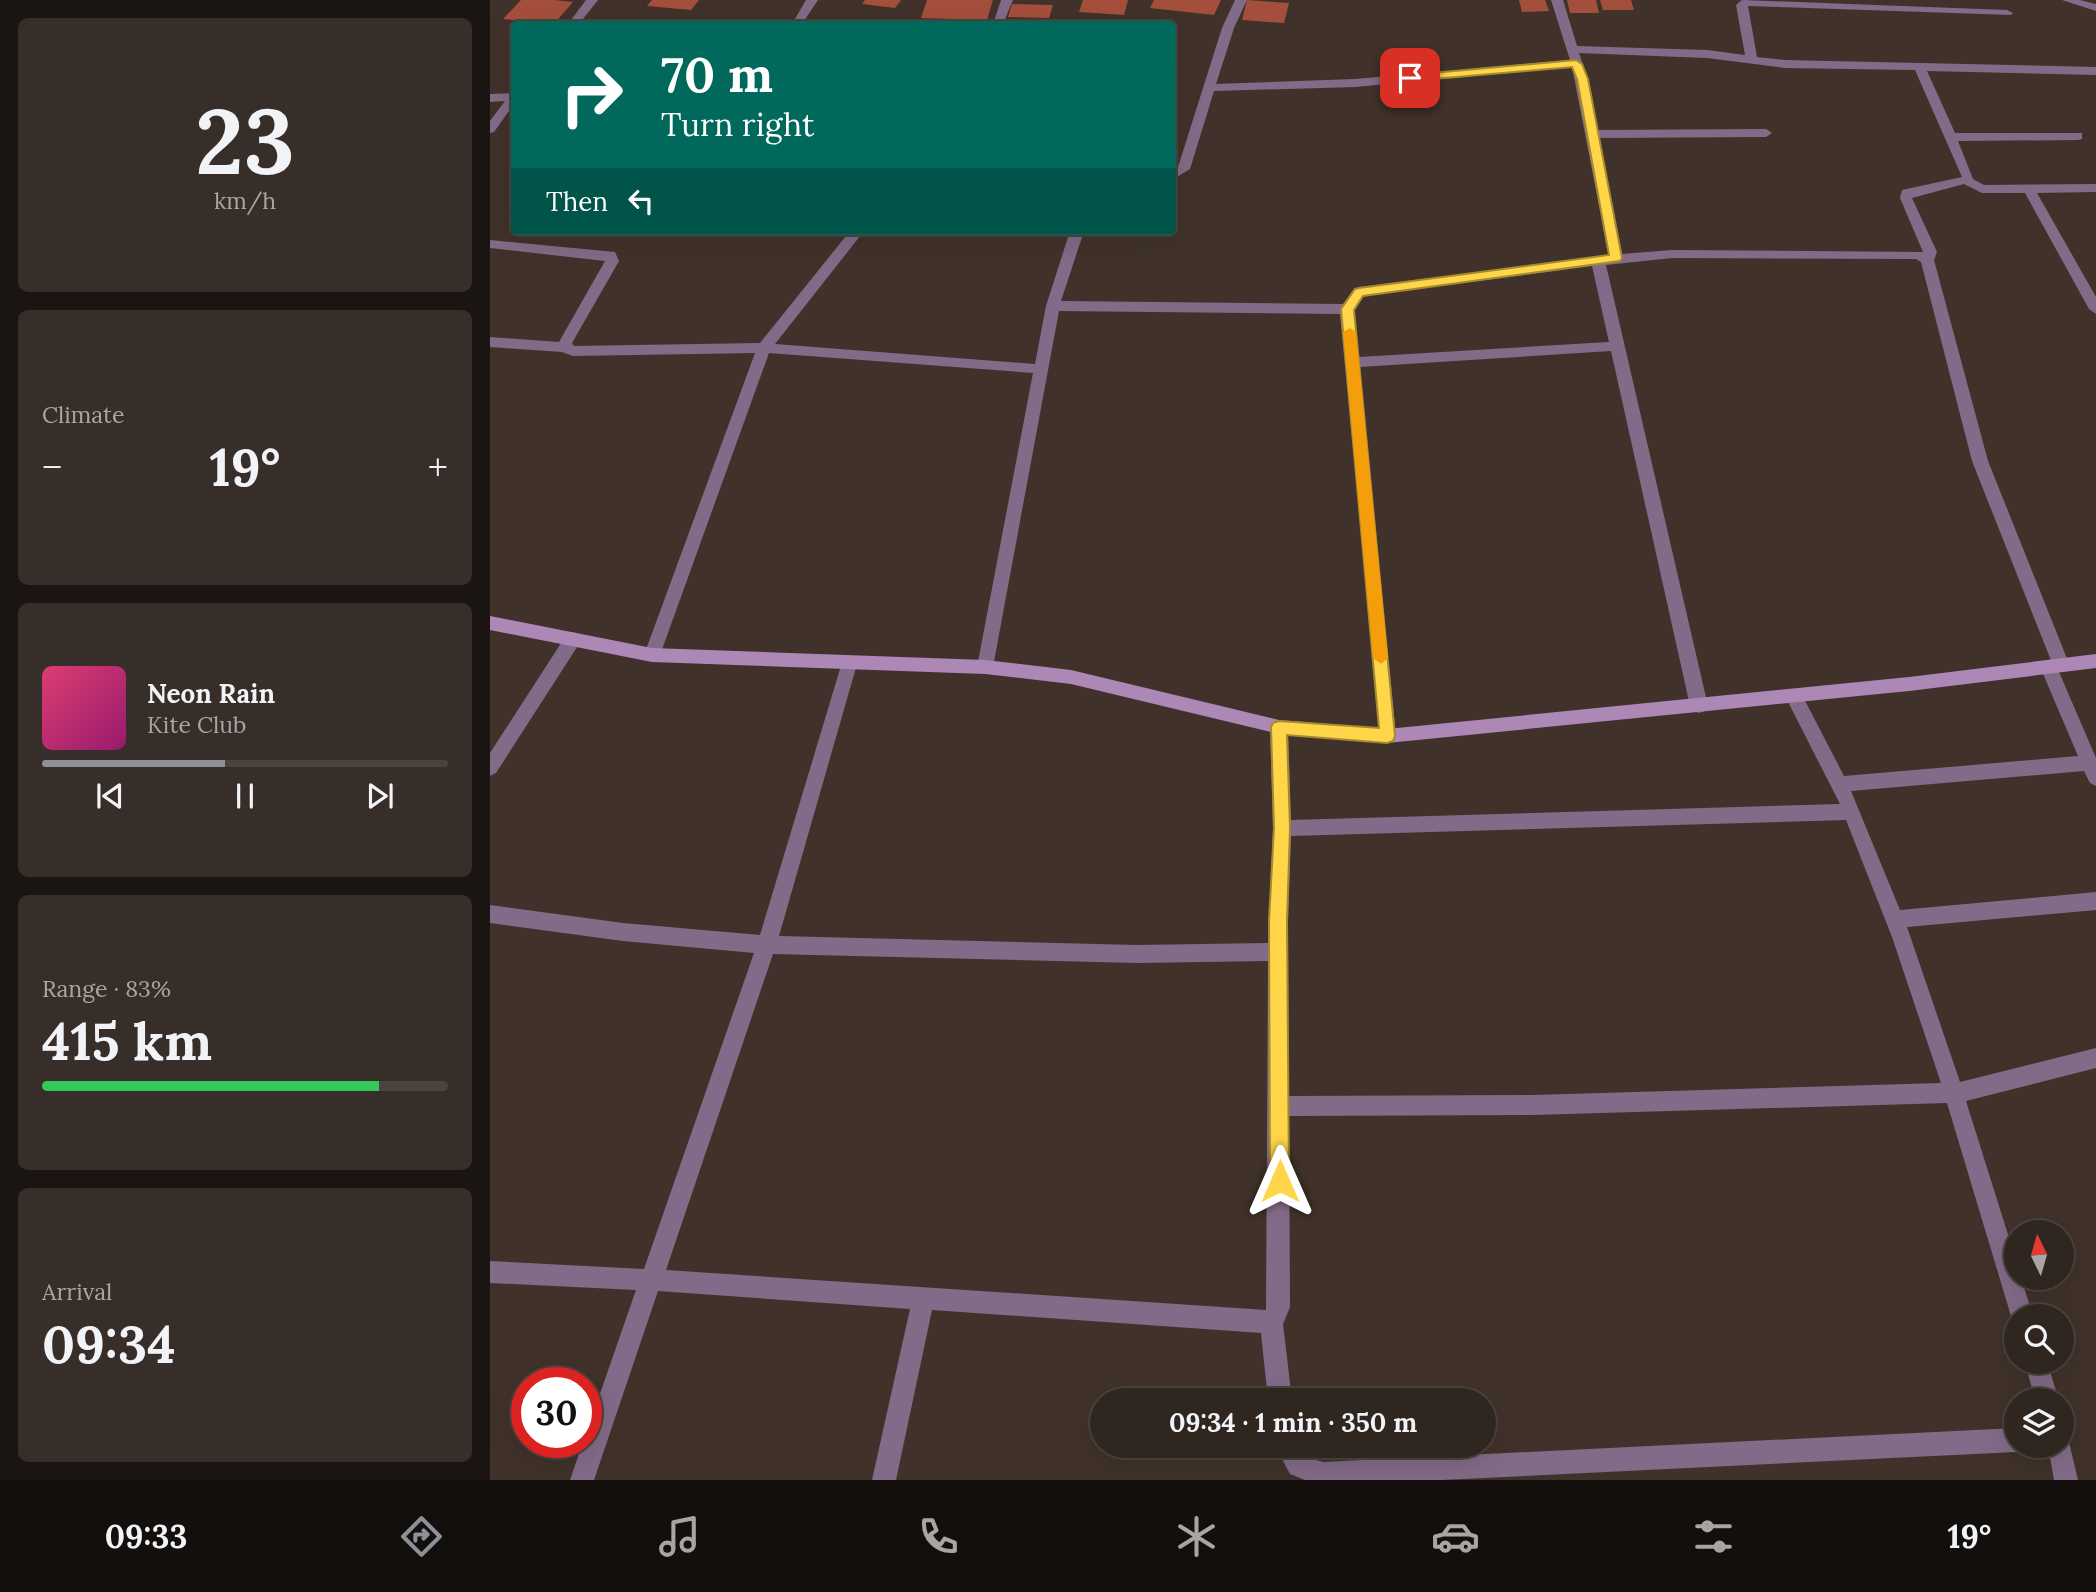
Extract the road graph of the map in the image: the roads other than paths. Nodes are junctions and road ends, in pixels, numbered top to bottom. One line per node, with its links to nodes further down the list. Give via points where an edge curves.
1 (592, 0): 10 (street)
2 (812, 0): 11 (street)
3 (1007, 0): 12 (street)
4 (1241, 0): 18 (street)
5 (1557, 0): 13 (street)
6 (2068, 0): 8 (street)
7 (1740, 2): 9 (street); 14 (street)
8 (2096, 8)
9 (2007, 13)
10 (575, 21)
11 (799, 21)
12 (999, 21)
13 (1572, 49): 14 (street); 15 (street)
14 (1752, 60): 16 (street)
15 (1576, 64): 18 (street, via 1344,84); 23 (street)
16 (1920, 68): 17 (street); 26 (street)
17 (2096, 71)
18 (1209, 88): 27 (street, via 1184,169)
19 (490, 98): 20 (street)
20 (511, 98)
21 (511, 102): 22 (street)
22 (490, 129)
23 (1593, 134): 24 (street); 36 (street)
24 (1766, 134)
25 (2078, 136): 26 (street)
26 (1950, 137): 28 (street)
27 (1176, 174)
28 (1966, 180): 30 (street, via 1982,189); 37 (street, via 1906,193 1930,252)
29 (2096, 188): 30 (street)
30 (2029, 189): 41 (street)
31 (544, 235): 35 (street)
32 (854, 235): 45 (street)
33 (1076, 235): 39 (street)
34 (490, 244): 35 (street)
35 (535, 248): 44 (street, via 608,254 611,258)
36 (1616, 258): 37 (street, via 1863,254 1918,255); 38 (street)
37 (1927, 260): 54 (street, via 1980,461)
38 (1598, 261): 40 (street, via 1359,292); 43 (street)
39 (1053, 306): 40 (street); 47 (street)
40 (1347, 309): 46 (street)
41 (2096, 309)
42 (490, 342): 44 (street)
43 (1617, 346): 46 (street); 56 (street)
44 (566, 347): 45 (street, via 573,351)
45 (764, 348): 47 (street); 50 (street)
46 (1353, 362): 58 (street)
47 (1040, 369): 53 (street)
48 (490, 623): 49 (street)
49 (573, 639): 50 (street); 59 (street)
50 (652, 655): 52 (street)
51 (2096, 661): 54 (street)
52 (849, 664): 53 (street); 67 (street)
53 (985, 667): 57 (street, via 1071,677)
54 (2055, 668): 55 (street); 60 (street)
55 (1794, 696): 56 (street); 61 (street)
56 (1699, 706): 58 (street)
57 (1279, 727): 58 (street); 63 (street)
58 (1387, 736)
59 (490, 768)
60 (2093, 771): 61 (street)
61 (1838, 784): 62 (street)
62 (1852, 812): 63 (street); 66 (street)
63 (1282, 828): 68 (street)
64 (2096, 901): 66 (street)
65 (490, 914): 67 (street)
66 (1893, 919): 70 (street)
67 (767, 945): 68 (street, via 1137,954); 73 (street)
68 (1279, 952): 71 (street)
69 (2096, 1058): 70 (street)
70 (1956, 1093): 71 (street, via 1533,1105); 75 (street)
71 (1280, 1106): 76 (street, via 1279,1307)
72 (490, 1272): 73 (street)
73 (653, 1280): 74 (street); 81 (street)
74 (923, 1300): 76 (street); 82 (street)
75 (2018, 1304)
76 (1271, 1319): 77 (street)
77 (1279, 1388)
78 (2004, 1441): 79 (street, via 1323,1474 1298,1466)
79 (1294, 1458)
80 (2062, 1458): 83 (street)
81 (582, 1480)
82 (884, 1480)
83 (2066, 1480)

